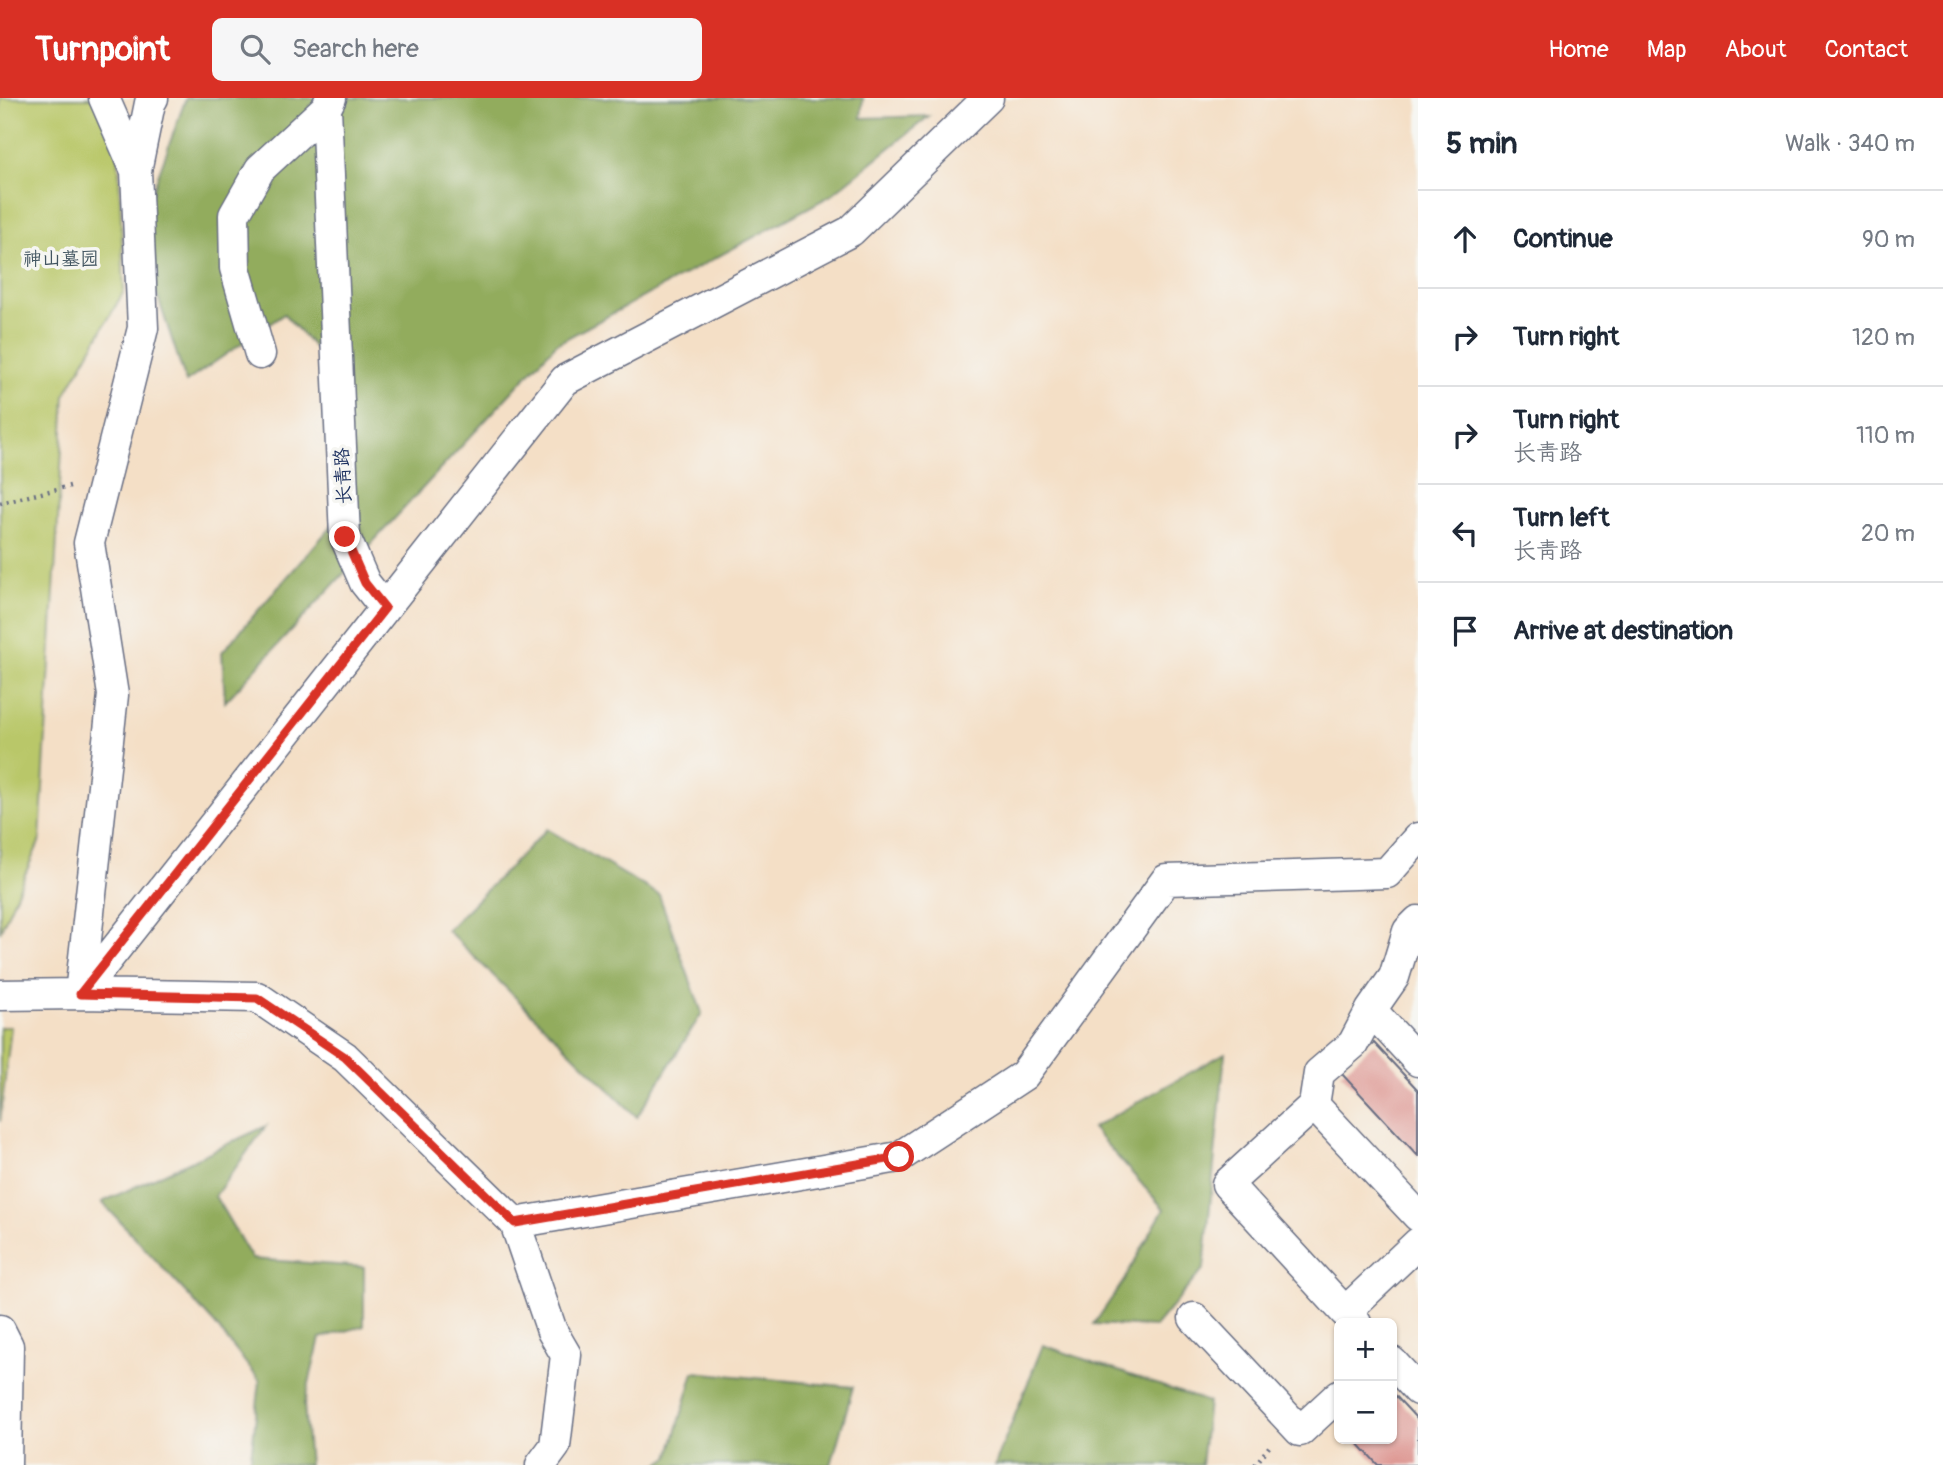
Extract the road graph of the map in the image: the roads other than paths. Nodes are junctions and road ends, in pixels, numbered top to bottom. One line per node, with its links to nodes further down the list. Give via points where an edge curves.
1 (104, 98): 5 (street)
2 (153, 98): 5 (street)
3 (988, 98): 7 (street, via 850,231 565,380)
4 (328, 103): 6 (street, via 260,169 234,215 236,268); 7 (street, 长青路, via 345,537 365,583)
5 (136, 171): 10 (street, via 143,328 89,543 113,695)
6 (260, 354)
7 (385, 608): 10 (street)
8 (1418, 838): 16 (street, via 1387,873 1166,880 1024,1075 899,1157)
9 (1418, 920): 12 (street, via 1408,931 1394,977)
10 (80, 994): 11 (street); 16 (street, via 257,998 345,1057)
11 (0, 995)
12 (1371, 1010): 13 (street); 14 (street, via 1353,1044 1319,1073)
13 (1418, 1061)
14 (1314, 1105): 15 (street); 18 (street, via 1227,1184)
15 (1418, 1216)
16 (515, 1223): 25 (street, via 552,1331 566,1355 555,1446)
17 (1418, 1243): 18 (street)
18 (1350, 1317)
19 (1194, 1318): 23 (street, via 1300,1431)
20 (0, 1330): 24 (street, via 8,1346)
21 (1397, 1367): 22 (street)
22 (1418, 1390)
23 (1334, 1400)
24 (6, 1465)
25 (541, 1465)

